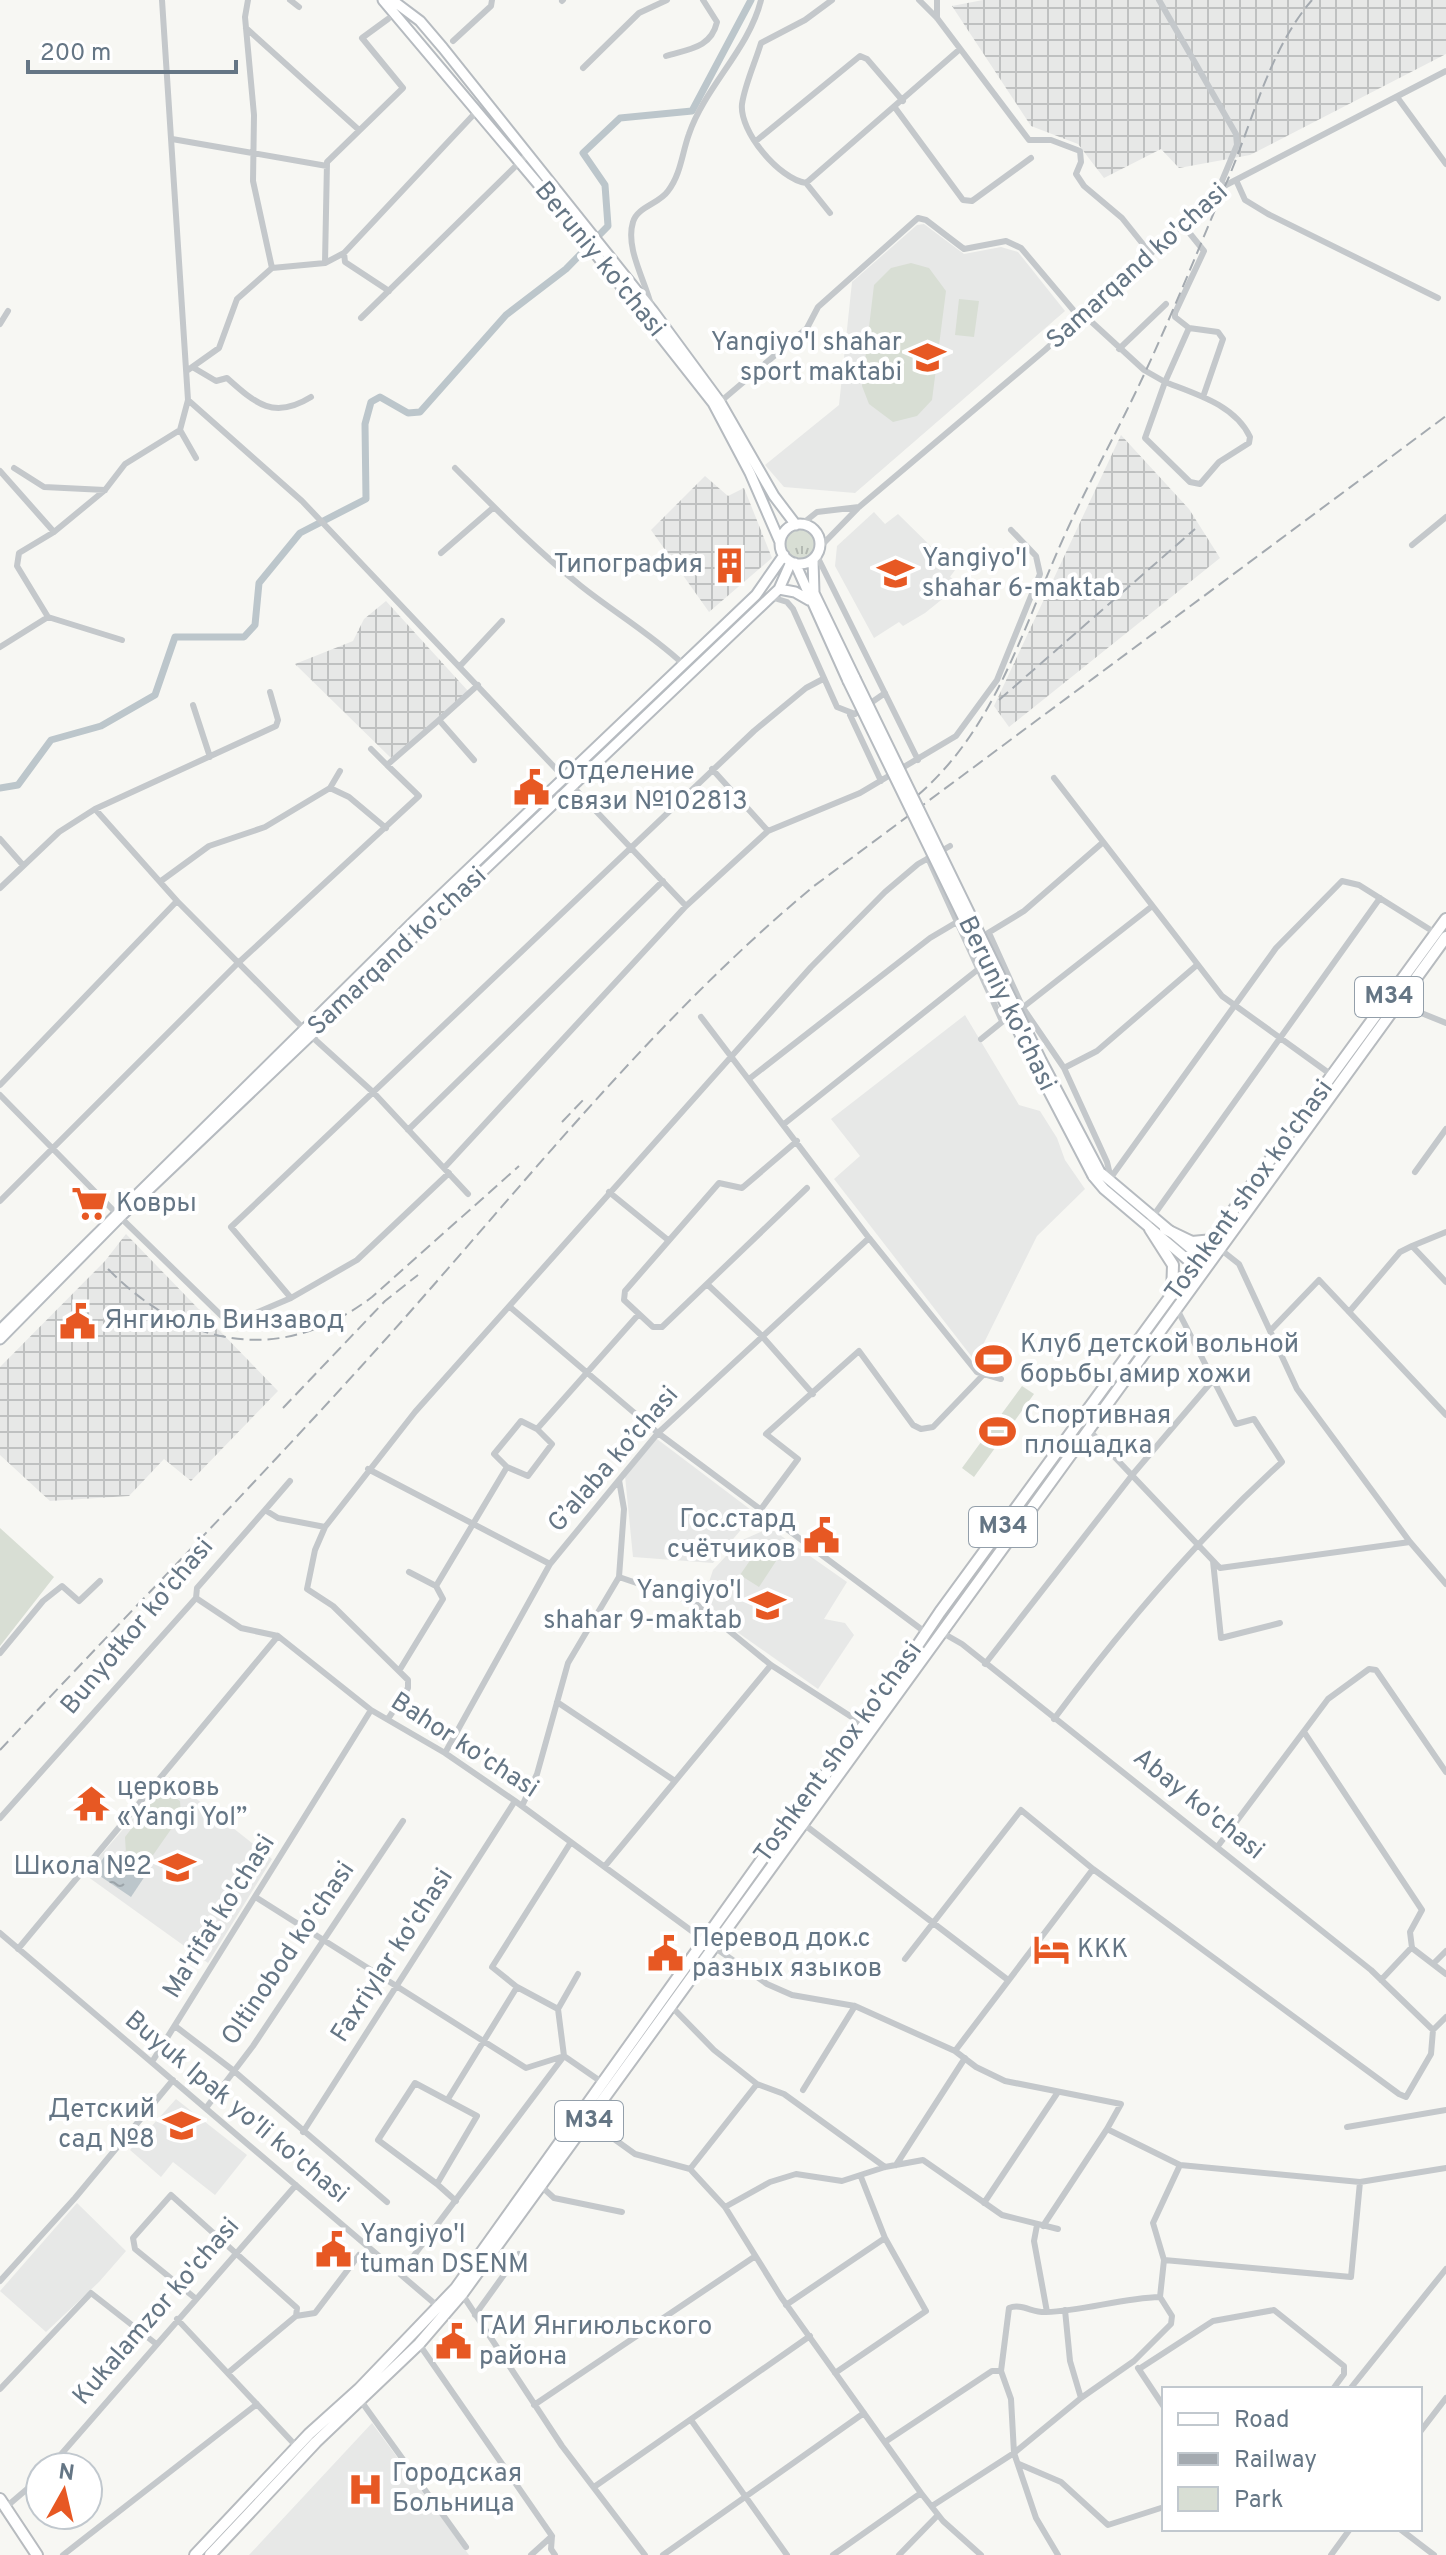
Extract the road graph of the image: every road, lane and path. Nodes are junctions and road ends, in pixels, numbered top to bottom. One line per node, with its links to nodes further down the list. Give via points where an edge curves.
1 (162, 0): 29 (street)
2 (248, 0): 15 (street)
3 (290, 0): 12 (street)
4 (492, 0): 17 (street)
5 (667, 0): 21 (street, via 639,13)
6 (703, 0): 19 (street, via 717,22 714,35 707,43)
7 (761, 0): 49 (street, via 689,132 670,190 633,221 632,241)
8 (832, 0): 30 (street, via 761,43 741,108)
9 (919, 0): 14 (street)
10 (937, 0): 14 (street)
11 (1159, 0): 38 (street, via 1236,134 1237,145)
12 (299, 7)
13 (390, 9): 16 (main road, Beruniy ko'chasi, via 410,13); 23 (main road, Beruniy ko'chasi); 28 (street, via 362,38 403,88)
14 (937, 18): 18 (street)
15 (246, 28): 28 (street); 31 (street)
16 (435, 39): 17 (street); 20 (main road, Beruniy ko'chasi)
17 (453, 41): 20 (street)
18 (960, 49): 25 (street); 42 (street, via 1029,140 1051,140 1080,151 1076,174 1084,186 1122,218)
19 (666, 56)
20 (454, 63): 23 (main road, via 455,77); 32 (main road, Beruniy ko'chasi)
21 (583, 68)
22 (1446, 71): 24 (street, Samarqand ko'chasi)
23 (443, 75): 27 (main road, Beruniy ko'chasi)
24 (1397, 97): 34 (street); 36 (street, Samarqand ko'chasi)
25 (903, 101): 26 (street); 30 (street, via 860,56)
26 (896, 109): 33 (street, via 963,200 972,201); 37 (street)
27 (477, 111): 32 (main road, Beruniy ko'chasi); 41 (street)
28 (359, 130): 35 (street)
29 (172, 139): 31 (street); 55 (street)
30 (756, 141): 37 (street, via 759,152 793,181)
31 (255, 151): 35 (street); 44 (street, via 253,181)
32 (523, 158): 45 (street); 49 (main road, Beruniy ko'chasi)
33 (1031, 158)
34 (1446, 164)
35 (327, 166): 43 (street)
36 (1236, 180): 38 (street, Samarqand ko'chasi); 46 (street, via 1245,200 1268,214)
37 (806, 183): 39 (street)
38 (1217, 193): 40 (street, Samarqand ko'chasi)
39 (830, 213)
40 (1183, 225): 42 (street, Samarqand ko'chasi); 53 (street, via 1204,251 1175,313)
41 (344, 253): 43 (street); 45 (street, via 345,262)
42 (1150, 253): 50 (street, Samarqand ko'chasi)
43 (325, 263): 44 (street)
44 (272, 268): 55 (street, via 237,299 219,348)
45 (389, 291): 51 (street)
46 (1438, 298)
47 (1166, 304): 54 (street)
48 (8, 311): 52 (street)
49 (650, 313): 60 (main road, Beruniy ko'chasi); 73 (main road, Beruniy ko'chasi, via 713,403)
50 (1082, 317): 54 (street); 60 (street, via 1021,248 1006,241 964,249 918,218 818,307 807,328); 68 (street, Samarqand ko'chasi)
51 (361, 318)
52 (0, 324)
53 (1189, 328): 56 (street); 58 (street, via 1218,332 1223,339)
54 (1119, 349): 56 (street)
55 (191, 369): 57 (street, via 216,381 227,378 258,406 294,408); 59 (street)
56 (1165, 382): 58 (street); 58 (street, via 1145,438 1195,484 1250,437 1243,422)
57 (311, 397)
58 (1203, 397)
59 (188, 400): 61 (street); 85 (street, via 302,501)
60 (720, 402): 70 (main road, Beruniy ko'chasi, via 759,471)
61 (180, 430): 62 (street); 66 (street, via 125,464)
62 (196, 458)
63 (14, 468): 66 (street, via 51,489)
64 (455, 468): 67 (street)
65 (0, 471): 72 (street)
66 (105, 490): 72 (street)
67 (494, 507): 75 (street); 84 (street, via 583,588 652,635)
68 (859, 507): 70 (street, via 817,512); 76 (street, Samarqand ko'chasi)
69 (1446, 517): 74 (street)
70 (799, 524): 73 (main road, via 785,531); 76 (main road, Beruniy ko'chasi, via 814,529)
71 (1011, 530): 97 (street, via 1036,556 1040,574 1027,608 997,680 956,736)
72 (54, 532): 80 (street, via 16,560)
73 (780, 542): 77 (main road, Beruniy ko'chasi)
74 (1412, 545)
75 (441, 553)
76 (816, 554): 77 (main road); 87 (main road, Beruniy ko'chasi, via 814,593); 90 (street, Beruniy ko'chasi)
77 (790, 560): 78 (main road, Samarqand ko'chasi); 79 (main road, Beruniy ko'chasi); 84 (main road, Samarqand ko'chasi)
78 (775, 593): 79 (main road, via 795,592); 86 (street, via 793,609); 103 (main road, Samarqand ko'chasi)
79 (809, 600): 87 (main road, Beruniy ko'chasi)
80 (48, 617): 82 (street); 83 (street)
81 (502, 621): 85 (street)
82 (122, 640)
83 (0, 647)
84 (683, 664): 103 (main road, Samarqand ko'chasi)
85 (460, 666): 88 (street)
86 (823, 679): 92 (street, via 837,707); 99 (street)
87 (852, 680): 152 (main road, Beruniy ko'chasi, bridge, via 1097,1174)
88 (478, 685): 93 (street); 103 (street)
89 (270, 692): 95 (street, via 276,726)
90 (885, 693): 92 (street); 97 (street, Beruniy ko'chasi)
91 (193, 705): 95 (street)
92 (850, 715): 102 (street)
93 (439, 720): 96 (street); 98 (street)
94 (371, 749): 98 (street)
95 (210, 757): 105 (street)
96 (474, 760)
97 (918, 760): 102 (street)
98 (387, 765): 106 (street, via 419,796)
99 (712, 769): 107 (street); 110 (street)
100 (340, 771): 104 (street)
101 (1054, 778): 109 (street)
102 (881, 781): 107 (street)
103 (568, 783): 110 (street); 135 (main road, Samarqand ko'chasi)
104 (330, 788): 106 (street); 114 (street, via 265,827 200,851)
105 (95, 809): 113 (street); 114 (street)
106 (386, 828): 126 (street)
107 (768, 831): 119 (street)
108 (0, 839): 113 (street)
109 (1101, 844): 120 (street); 123 (street, via 1024,911)
110 (629, 846): 115 (street); 143 (street)
111 (950, 846): 112 (street)
112 (928, 858): 122 (street); 138 (street, via 885,892)
113 (22, 864): 116 (street)
114 (161, 881): 118 (street)
115 (663, 881): 119 (street); 147 (street)
116 (0, 888)
117 (1380, 898): 124 (street); 130 (street, via 1342,881 1276,948); 136 (street)
118 (177, 901): 126 (street); 142 (street)
119 (686, 906): 150 (street)
120 (1151, 907): 127 (street); 131 (street)
121 (1446, 919): 124 (main road, Toshkent shox ko'chasi / M34)
122 (957, 922): 125 (street); 141 (street)
123 (989, 933): 125 (street); 131 (street)
124 (1441, 936): 129 (main road, Toshkent shox ko'chasi / M34); 140 (main road, Toshkent shox ko'chasi / M34)
125 (969, 943): 128 (street)
126 (237, 964): 135 (street); 149 (street)
127 (1197, 965): 130 (street); 139 (street, via 1097,1051)
128 (981, 967): 133 (street); 145 (street)
129 (1399, 1004): 134 (street); 163 (main road, Toshkent shox ko'chasi / M34)
130 (1235, 1007): 136 (street); 152 (street)
131 (1023, 1008): 133 (street); 139 (street)
132 (701, 1017): 138 (street)
133 (1002, 1021): 137 (street)
134 (1446, 1023)
135 (307, 1032): 143 (street); 157 (main road, Samarqand ko'chasi)
136 (1280, 1037): 140 (street); 158 (street)
137 (981, 1039)
138 (729, 1056): 141 (street); 154 (street)
139 (1064, 1068): 152 (street)
140 (1333, 1077): 163 (main road, Toshkent shox ko'chasi / M34)
141 (749, 1079): 145 (street)
142 (0, 1085)
143 (374, 1093): 147 (street); 168 (street, via 231,1227)
144 (0, 1095): 149 (street)
145 (784, 1124): 148 (street)
146 (1446, 1129): 151 (street)
147 (408, 1130): 150 (street)
148 (797, 1141): 161 (street); 162 (street, via 742,1188 719,1183)
149 (53, 1147): 156 (street); 157 (street)
150 (446, 1171): 155 (street); 168 (street, via 357,1260)
151 (1415, 1172)
152 (1108, 1183): 158 (main road, Beruniy ko'chasi)
153 (807, 1188): 167 (street)
154 (609, 1192): 162 (street); 170 (street)
155 (468, 1194)
156 (0, 1201)
157 (118, 1214): 168 (street, via 230,1324); 173 (main road, Samarqand ko'chasi); 176 (main road, Samarqand ko'chasi)
158 (1149, 1224): 159 (main road, Beruniy ko'chasi); 165 (main road, Beruniy ko'chasi); 169 (main road, via 1173,1265)
159 (1165, 1229): 163 (main road, via 1192,1242); 165 (main road, Beruniy ko'chasi)
160 (1446, 1232): 164 (street)
161 (869, 1238): 175 (street, G’alaba ko’chasi); 178 (street, via 977,1372)
162 (668, 1240): 172 (street, via 625,1291 624,1300)
163 (1216, 1245): 165 (main road, Toshkent shox ko'chasi / M34); 174 (street, via 1239,1264)
164 (1412, 1246): 166 (street); 171 (street, via 1400,1252)
165 (1201, 1265): 169 (main road, Toshkent shox ko'chasi / M34)
166 (1446, 1282)
167 (708, 1285): 172 (street, via 662,1327 653,1327); 175 (street)
168 (291, 1298)
169 (1174, 1304): 180 (street); 182 (main road, Toshkent shox ko'chasi / M34)
170 (510, 1307): 177 (street); 188 (street)
171 (1349, 1312): 174 (street, via 1319,1280); 183 (street)
172 (638, 1315): 177 (street)
173 (0, 1330)
174 (1270, 1331): 196 (street, via 1297,1389)
175 (761, 1335): 181 (street); 186 (street, G’alaba ko’chasi)
176 (0, 1339)
177 (588, 1373): 184 (street); 186 (street)
178 (984, 1374): 179 (street); 181 (street, via 933,1427 921,1429 859,1351)
179 (1001, 1379)
180 (1213, 1380): 189 (street); 197 (street, via 1236,1424 1254,1419 1282,1462)
181 (813, 1394): 192 (street, via 766,1434 798,1459)
182 (1103, 1400): 185 (main road, Toshkent shox ko'chasi / M34); 207 (main road, Toshkent shox ko'chasi / M34)
183 (1446, 1415)
184 (537, 1429): 187 (street, via 518,1423 495,1450 495,1457); 187 (street, via 550,1439 552,1448 532,1474 524,1476)
185 (1088, 1429): 189 (street); 209 (main road, M34)
186 (658, 1433): 190 (street, G’alaba ko’chasi); 192 (street)
187 (507, 1467): 194 (street)
188 (368, 1469): 194 (street); 195 (street)
189 (1133, 1474): 197 (street); 211 (street)
190 (619, 1480): 199 (street, G’alaba ko’chasi); 201 (street, via 624,1509)
191 (290, 1481): 193 (street, Bunyotkor ko'chasi)
192 (761, 1509): 207 (street)
193 (265, 1510): 195 (street, via 278,1518); 205 (street, Bunyotkor ko'chasi, via 197,1588)
194 (473, 1524): 199 (street); 204 (street)
195 (325, 1527): 213 (street, via 307,1589 333,1606)
196 (1410, 1542): 198 (street, via 1230,1569); 203 (street)
197 (1196, 1543): 198 (street); 217 (street, via 1139,1607)
198 (1213, 1561): 206 (street, via 1221,1638)
199 (550, 1564): 220 (street, G’alaba ko’chasi)
200 (409, 1572): 204 (street)
201 (619, 1577): 212 (street, via 695,1603); 214 (street, Faxriylar ko'chasi, via 568,1663)
202 (100, 1581): 210 (street, via 79,1601 62,1586)
203 (1446, 1584)
204 (436, 1586): 213 (street, via 443,1599)
205 (196, 1598): 208 (street, Bahor ko'chasi, via 241,1628); 225 (street, Bunyotkor ko'chasi)
206 (1280, 1623)
207 (928, 1628): 209 (main road); 218 (main road, Toshkent shox ko'chasi / M34)
208 (278, 1636): 215 (street, Bahor ko'chasi); 238 (street)
209 (938, 1636): 211 (street, Abay ko'chasi); 227 (main road, Toshkent shox ko'chasi / M34)
210 (0, 1653)
211 (985, 1664): 217 (street, Abay ko'chasi)
212 (771, 1665): 218 (street); 222 (street)
213 (399, 1671): 216 (street, via 408,1688)
214 (557, 1702): 222 (street); 223 (street, Faxriylar ko'chasi, via 537,1774)
215 (371, 1710): 216 (street, Bahor ko'chasi); 232 (street, Ma'rifat ko'chasi)
216 (388, 1719): 220 (street, Bahor ko'chasi)
217 (1054, 1719): 229 (street, Abay ko'chasi)
218 (864, 1725): 224 (main road, Toshkent shox ko'chasi / M34)
219 (1304, 1732): 221 (street, via 1328,1699 1372,1669); 229 (street); 237 (street, via 1422,1910 1410,1932)
220 (445, 1753): 223 (street, Bahor ko'chasi)
221 (1446, 1772)
222 (675, 1781): 230 (street)
223 (518, 1803): 228 (street, Bahor ko'chasi); 247 (street, Faxriylar ko'chasi)
224 (793, 1816): 227 (street); 236 (main road, Toshkent shox ko'chasi / M34)
225 (0, 1818)
226 (403, 1821): 235 (street, Oltinobod ko'chasi)
227 (802, 1823): 233 (street); 236 (main road, Toshkent shox ko'chasi / M34)
228 (571, 1842): 230 (street, Bahor ko'chasi); 246 (street, via 493,1961 495,1971)
229 (1218, 1846): 245 (street, Abay ko'chasi)
230 (605, 1866): 236 (street, Bahor ko'chasi)
231 (1093, 1869): 233 (street, via 1019,1810); 244 (street); 265 (street)
232 (257, 1898): 235 (street); 252 (street, Ma'rifat ko'chasi)
233 (932, 1923): 240 (street); 244 (street)
234 (0, 1933): 238 (street, Buyuk Ipak yo'li ko'chasi)
235 (323, 1940): 247 (street); 259 (street, Oltinobod ko'chasi)
236 (709, 1943): 248 (main road, Toshkent shox ko'chasi / M34); 249 (street, Bahor ko'chasi, via 792,1995); 261 (main road, Toshkent shox ko'chasi / M34)
237 (1412, 1947): 241 (street); 245 (street)
238 (18, 1949): 258 (street, Buyuk Ipak yo'li ko'chasi)
239 (1446, 1951): 241 (street)
240 (905, 1959)
241 (1433, 1964): 243 (street)
242 (578, 1974): 250 (street)
243 (1446, 1974)
244 (1008, 1980): 255 (street)
245 (1381, 1980): 253 (street, Abay ko'chasi)
246 (517, 1987): 250 (street); 254 (street)
247 (397, 1989): 254 (street); 273 (street, Faxriylar ko'chasi)
248 (670, 2005): 262 (street); 270 (main road, Toshkent shox ko'chasi / M34)
249 (855, 2006): 255 (street, Bahor ko'chasi); 263 (street)
250 (558, 2009): 256 (street)
251 (1446, 2017): 253 (street)
252 (175, 2026): 258 (street, Ma'rifat ko'chasi); 259 (street)
253 (1433, 2030): 265 (street, via 1431,2054)
254 (482, 2043): 256 (street, via 526,2068); 266 (street)
255 (955, 2051): 257 (street, Bahor ko'chasi)
256 (564, 2056): 261 (street); 284 (street)
257 (965, 2058): 264 (street, Bahor ko'chasi, via 1005,2081); 274 (street)
258 (152, 2062): 260 (street, Buyuk Ipak yo'li ko'chasi)
259 (234, 2071): 267 (street, Oltinobod ko'chasi); 273 (street)
260 (173, 2080): 267 (street, Buyuk Ipak yo'li ko'chasi); 299 (street)
261 (603, 2083): 304 (main road, Toshkent shox ko'chasi / M34)
262 (757, 2084): 276 (street, via 784,2094); 278 (street)
263 (803, 2090)
264 (1058, 2092): 272 (street, Bahor ko'chasi, via 1121,2104); 286 (street)
265 (1406, 2097): 269 (street)
266 (448, 2099): 281 (street, via 477,2116); 281 (street, via 415,2083 378,2140)
267 (206, 2108): 282 (street, Buyuk Ipak yo'li ko'chasi)
268 (1446, 2110): 269 (street)
269 (1401, 2117): 271 (street)
270 (589, 2121): 278 (street, via 635,2154); 283 (main road, Toshkent shox ko'chasi / M34)
271 (1347, 2127)
272 (1107, 2129): 275 (street); 289 (street)
273 (303, 2132): 285 (street)
274 (896, 2165): 276 (street); 286 (street, via 929,2162)
275 (1180, 2165): 280 (street); 296 (street, via 1153,2223)
276 (885, 2167): 279 (street)
277 (1446, 2168): 280 (street)
278 (690, 2169): 287 (street)
279 (861, 2177): 287 (street, via 842,2181 796,2174); 291 (street)
280 (1360, 2182): 296 (street, via 1351,2277)
281 (437, 2184): 284 (street)
282 (296, 2185): 292 (street, Kukalamzor ko'chasi); 298 (street, Buyuk Ipak yo'li ko'chasi)
283 (541, 2186): 288 (street, via 554,2198); 300 (main road, Toshkent shox ko'chasi / M34)
284 (456, 2201): 298 (street)
285 (387, 2202)
286 (984, 2203): 289 (street, via 1002,2215)
287 (725, 2207): 295 (street)
288 (622, 2212)
289 (1040, 2226): 290 (street); 306 (street, via 1034,2241)
290 (1058, 2229)
291 (885, 2238): 303 (street); 317 (street, via 926,2311)
292 (236, 2252): 302 (street, Kukalamzor ko'chasi); 302 (street, via 171,2195 133,2238 135,2249); 308 (street, via 297,2308)
293 (519, 2254): 307 (street)
294 (359, 2255): 308 (street, via 315,2313)
295 (754, 2257): 303 (street); 326 (street)
296 (1164, 2260): 301 (street)
297 (1446, 2269): 319 (street)
298 (400, 2274): 304 (street, Buyuk Ipak yo'li ko'chasi)
299 (0, 2281)
300 (462, 2294): 304 (main road, Toshkent shox ko'chasi / M34); 307 (street)
301 (1160, 2297): 305 (street); 313 (street, via 1171,2324)
302 (195, 2298): 309 (street, Kukalamzor ko'chasi)
303 (786, 2305): 310 (street)
304 (442, 2310): 312 (main road, Toshkent shox ko'chasi / M34); 331 (main road, Toshkent shox ko'chasi / M34)
305 (1065, 2310): 306 (street); 321 (street, via 1070,2361)
306 (1047, 2312): 315 (street, via 1009,2308)
307 (475, 2315): 326 (street)
308 (296, 2316): 316 (street)
309 (177, 2319): 311 (street, Kukalamzor ko'chasi); 316 (street)
310 (810, 2336): 317 (street); 328 (street)
311 (155, 2343): 320 (street, via 91,2293); 332 (street, Kukalamzor ko'chasi)
312 (419, 2344): 323 (main road, Toshkent shox ko'chasi / M34); 345 (street)
313 (1134, 2361): 314 (street); 321 (street)
314 (1139, 2369): 318 (street, via 1213,2321 1274,2310 1344,2366); 325 (street)
315 (1001, 2371): 330 (street, via 992,2371); 333 (street, via 1011,2399)
316 (229, 2372): 324 (street)
317 (835, 2373): 327 (street)
318 (1334, 2387)
319 (1352, 2387)
320 (0, 2389)
321 (1081, 2398): 333 (street)
322 (1446, 2398): 329 (street)
323 (361, 2401): 346 (street); 351 (main road, Toshkent shox ko'chasi / M34)
324 (257, 2404): 331 (street); 349 (street)
325 (1162, 2404)
326 (534, 2405): 335 (street)
327 (864, 2413): 330 (street); 338 (street)
328 (691, 2420): 335 (street); 338 (street)
329 (1422, 2429)
330 (885, 2442): 337 (street)
331 (297, 2447): 350 (main road, Toshkent shox ko'chasi / M34)
332 (64, 2451)
333 (1014, 2453): 334 (street); 340 (street)
334 (1019, 2464): 341 (street, via 1061,2482 1108,2525); 361 (street, via 1036,2518)
335 (594, 2487): 354 (street)
336 (24, 2489): 339 (street)
337 (921, 2493): 340 (street); 358 (street)
338 (746, 2498): 347 (street); 357 (street)
339 (3, 2503): 348 (main road)
340 (932, 2506): 342 (street)
341 (1162, 2508)
342 (938, 2515): 359 (street); 360 (street)
343 (1349, 2531): 362 (street)
344 (1403, 2531): 363 (street)
345 (552, 2536): 352 (street); 353 (street)
346 (466, 2547)
347 (671, 2548): 355 (street); 356 (street)
348 (37, 2555)
349 (63, 2555)
350 (195, 2555)
351 (210, 2555)
352 (531, 2555)
353 (555, 2555)
354 (645, 2555)
355 (663, 2555)
356 (676, 2555)
357 (787, 2555)
358 (833, 2555)
359 (899, 2555)
360 (981, 2555)
361 (1058, 2555)
362 (1331, 2555)
363 (1434, 2555)

